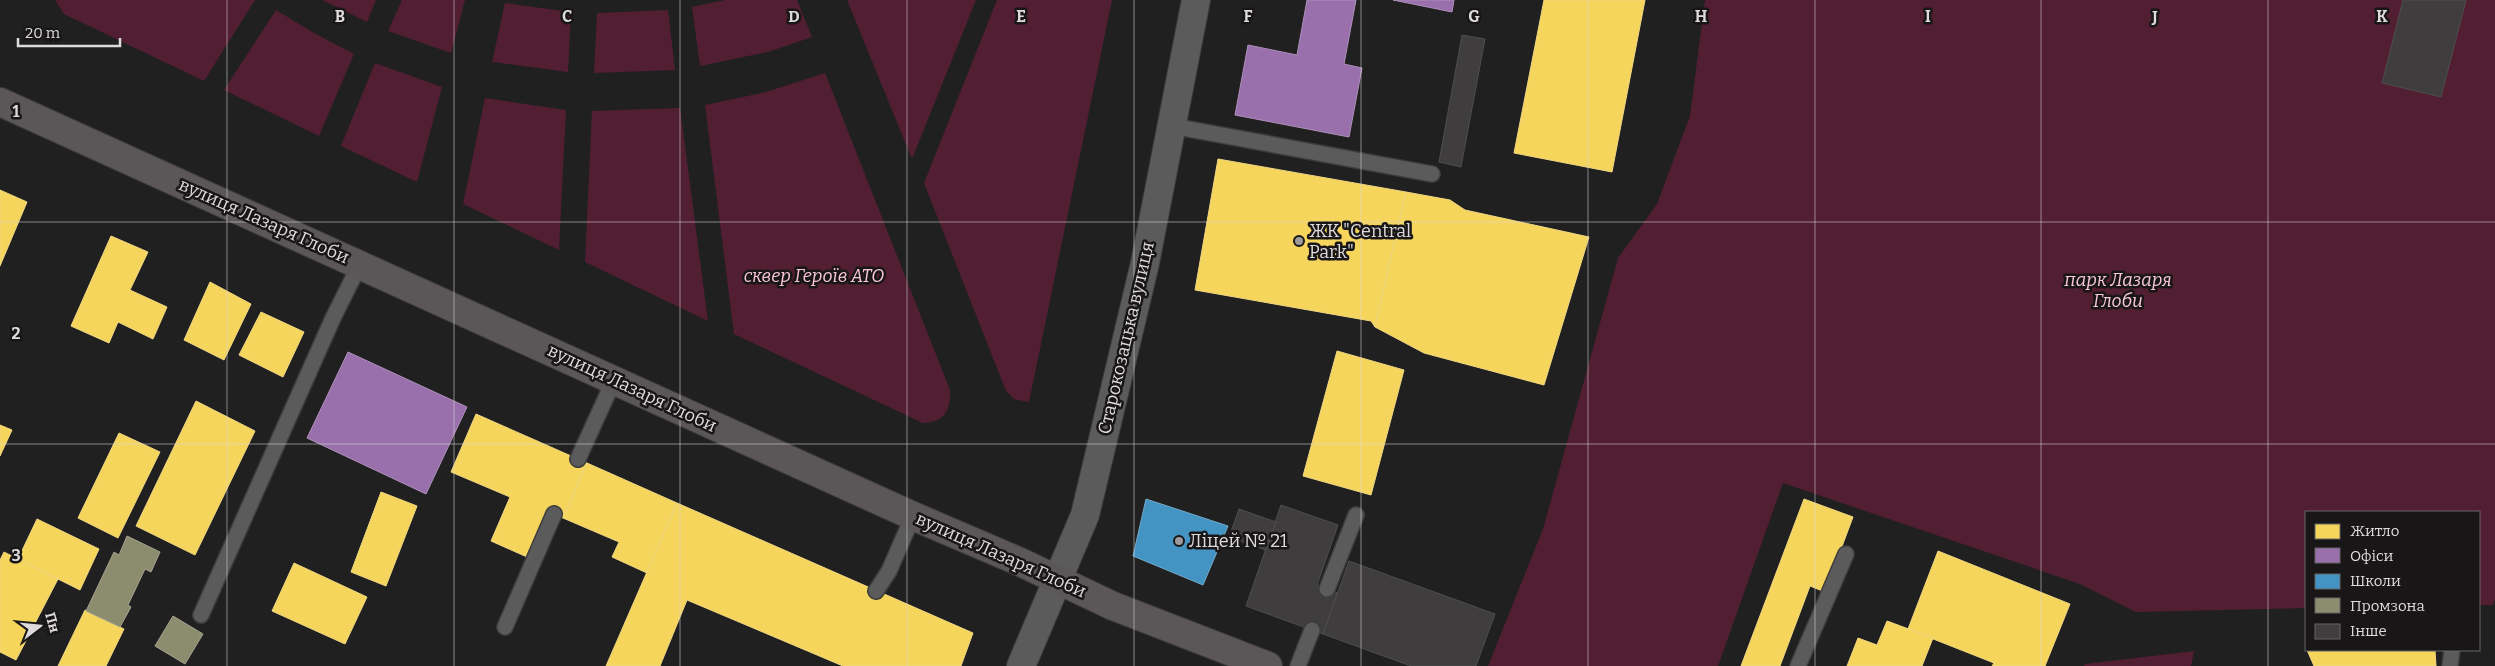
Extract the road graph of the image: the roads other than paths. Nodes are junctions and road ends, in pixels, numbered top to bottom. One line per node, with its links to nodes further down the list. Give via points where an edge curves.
1 (1196, 0): 3 (street, Старокозацька вулиця)
2 (0, 102): 5 (main road, вулиця Лазаря Глоби)
3 (1172, 126): 4 (lane); 12 (street, Старокозацька вулиця, via 1145,263 1085,515)
4 (1432, 174)
5 (360, 264): 6 (main road, вулиця Лазаря Глоби); 15 (lane)
6 (614, 380): 7 (lane); 10 (main road, вулиця Лазаря Глоби)
7 (578, 459)
8 (554, 514): 16 (lane)
9 (1356, 515): 13 (lane)
10 (913, 516): 12 (main road, вулиця Лазаря Глоби); 14 (lane, via 889,571)
11 (1846, 554): 22 (lane)
12 (1058, 580): 19 (street, Старокозацька вулиця); 20 (main road, вулиця Лазаря Глоби, via 1113,606)
13 (1327, 589)
14 (876, 591)
15 (201, 615)
16 (505, 627)
17 (1312, 630): 21 (lane)
18 (2452, 651): 23 (lane)
19 (1021, 666)
20 (1268, 666)
21 (1298, 666)
22 (1798, 666)
23 (2450, 666)

